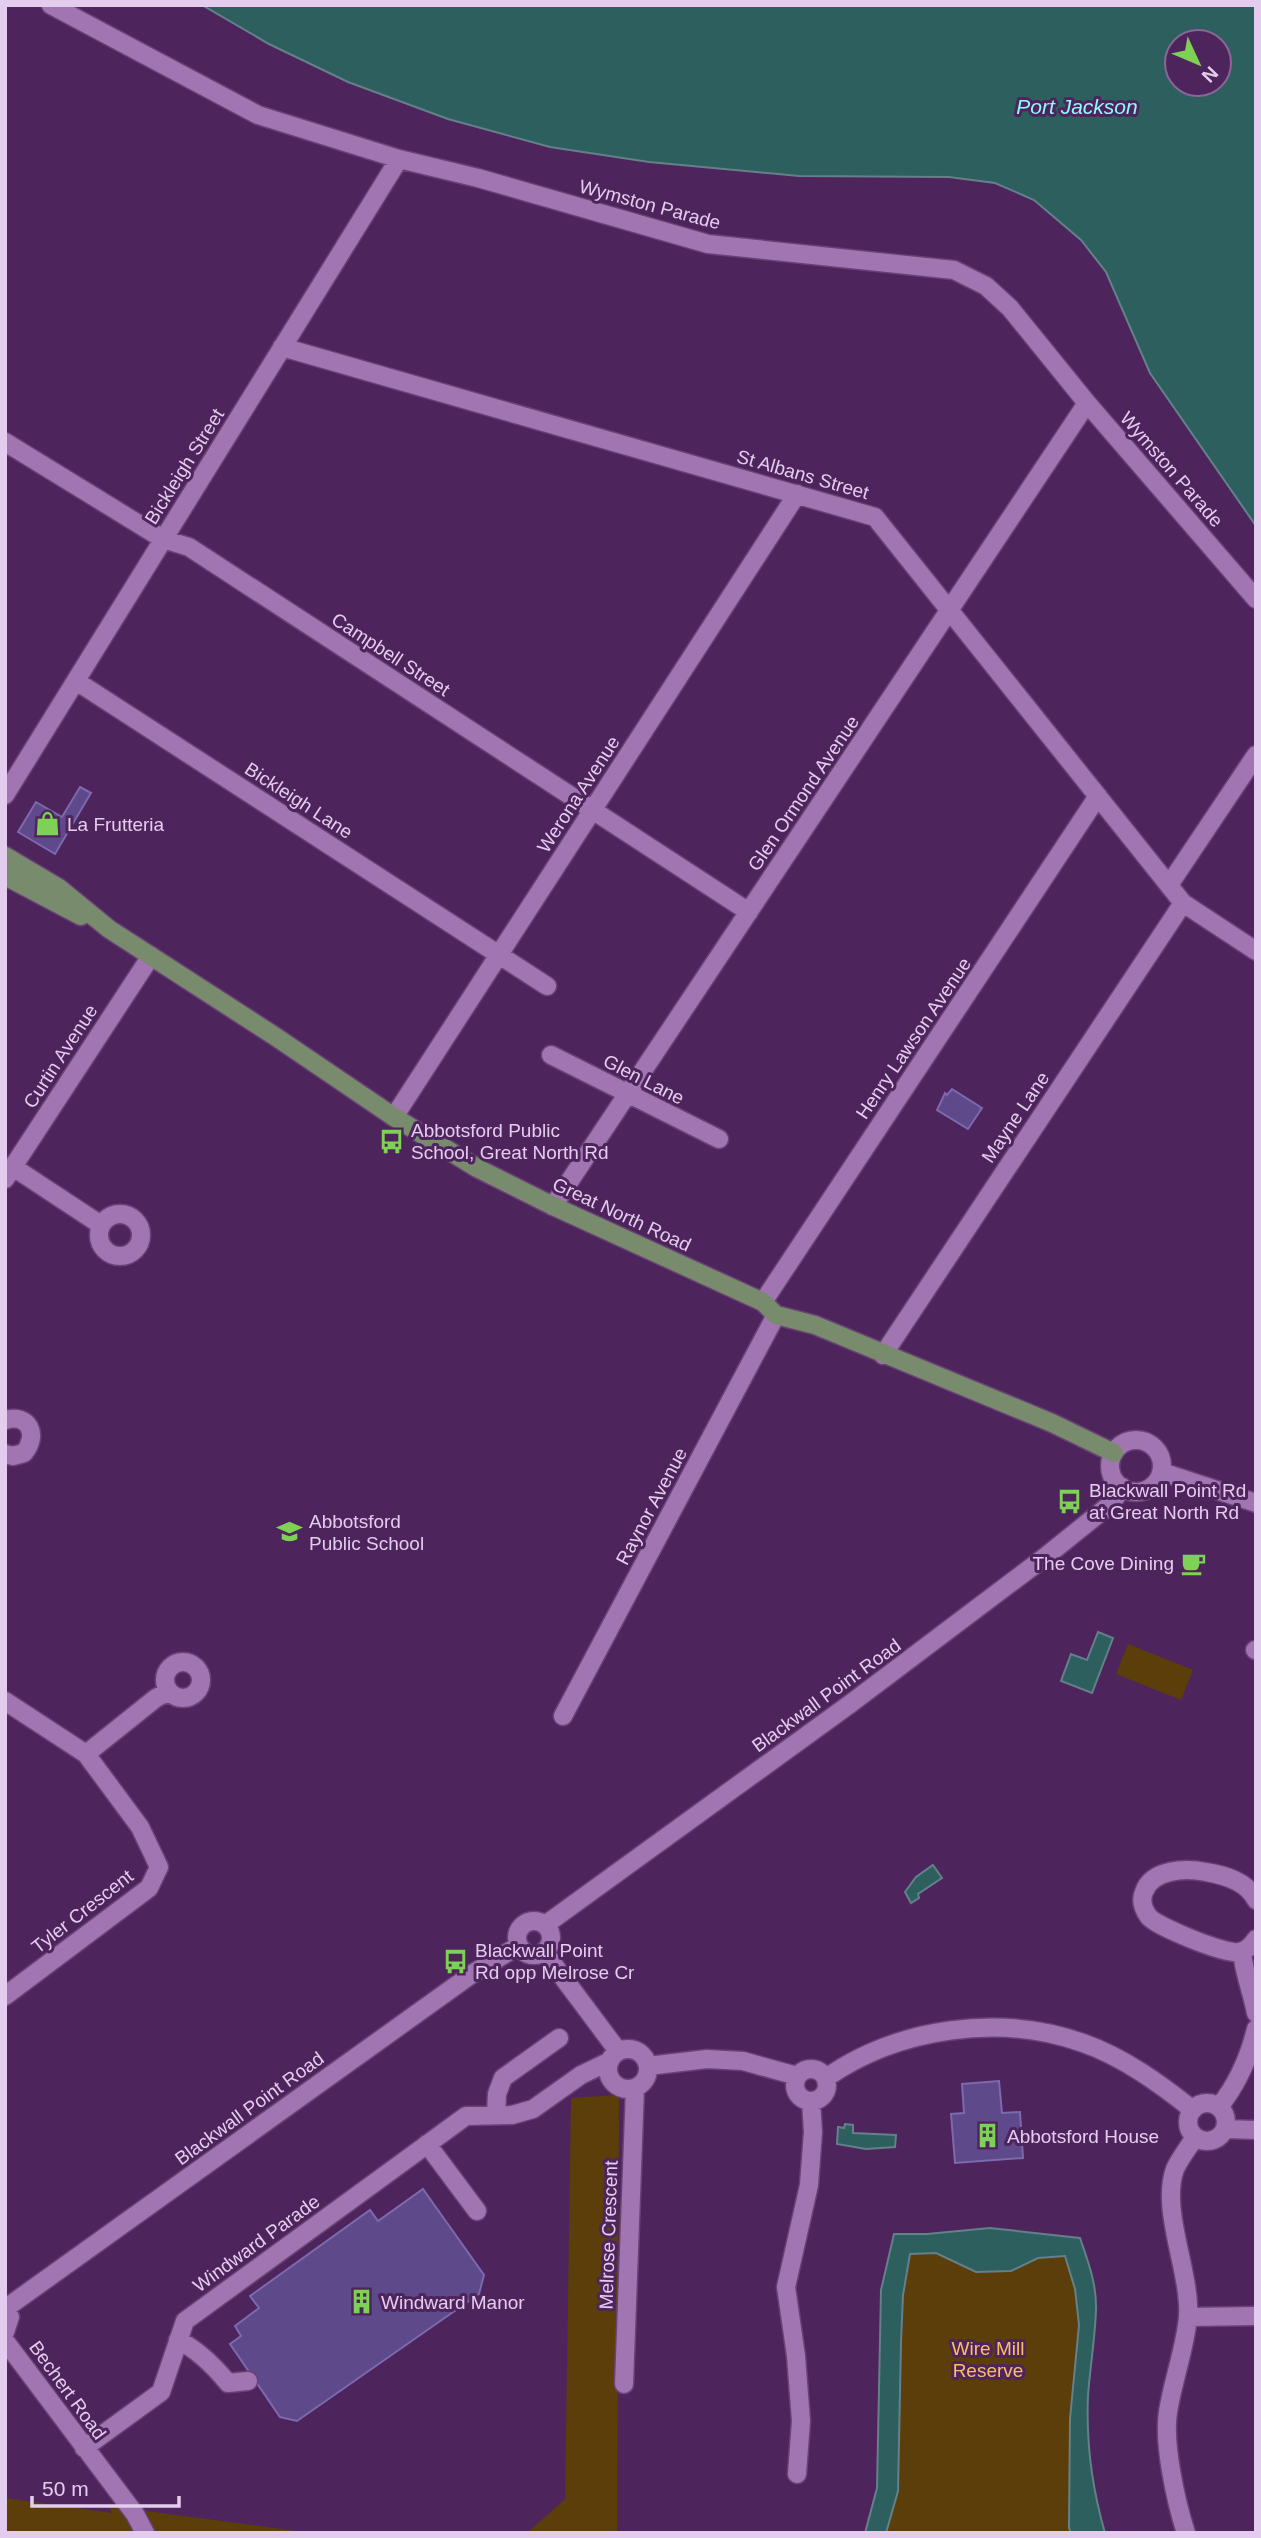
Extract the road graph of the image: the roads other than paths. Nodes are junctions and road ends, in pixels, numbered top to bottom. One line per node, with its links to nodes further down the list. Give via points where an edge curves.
1 (51, 5): 2 (street, Wymston Parade, via 258,115)
2 (399, 159): 3 (street, Bickleigh Street); 4 (street, Wymston Parade, via 708,244 954,270 986,286 1010,308)
3 (282, 347): 6 (street, St Albans Street); 7 (street, Bickleigh Street)
4 (1087, 403): 8 (street, Wymston Parade); 9 (street, Glen Ormond Avenue)
5 (5, 442): 7 (street, Campbell Street)
6 (797, 494): 9 (street, St Albans Street, via 875,517); 14 (street, Werona Avenue)
7 (163, 539): 10 (street, Bickleigh Street); 14 (street, Campbell Street, via 189,547)
8 (1256, 599)
9 (950, 610): 13 (street, St Albans Street); 18 (street, Glen Ormond Avenue)
10 (76, 681): 12 (street, Bickleigh Street); 20 (street, Bickleigh Lane)
11 (1256, 755): 16 (street)
12 (5, 795)
13 (1098, 796): 16 (street, St Albans Street); 30 (street, Henry Lawson Avenue)
14 (592, 810): 18 (street, Campbell Street); 20 (street, Werona Avenue)
15 (8, 870): 21 (main road, Great North Road)
16 (1169, 885): 17 (street, St Albans Street)
17 (1183, 903): 19 (street, St Albans Street); 31 (street, Mayne Lane)
18 (749, 912): 24 (street, Glen Ormond Avenue)
19 (1256, 951)
20 (498, 955): 22 (street, Bickleigh Lane); 25 (street, Werona Avenue)
21 (151, 956): 25 (main road, Great North Road); 27 (street, Curtin Avenue)
22 (547, 986)
23 (551, 1055): 24 (street, Glen Lane)
24 (628, 1094): 26 (street, Glen Lane); 28 (street, Glen Ormond Avenue)
25 (394, 1117): 28 (main road, Great North Road, via 477,1168)
26 (719, 1139)
27 (9, 1173): 29 (street)
28 (553, 1206): 30 (main road, Great North Road)
29 (101, 1225)
30 (770, 1309): 31 (main road, Great North Road); 40 (street, Raynor Avenue)
31 (883, 1355): 33 (main road, Great North Road)
32 (5, 1420): 34 (street, via 24,1422 32,1439 24,1453)
33 (1114, 1452): 35 (street, via 1127,1441 1144,1440 1158,1450); 36 (street, via 1111,1471)
34 (5, 1454)
35 (1162, 1472): 36 (street, via 1145,1490); 37 (street)
36 (1122, 1487): 43 (street, Blackwall Point Road, via 1112,1503 1045,1557)
37 (1256, 1503)
38 (168, 1692): 41 (street)
39 (5, 1701): 41 (street, Tyler Crescent)
40 (563, 1716)
41 (86, 1754): 48 (street, Tyler Crescent, via 140,1827 159,1867 149,1888)
42 (1256, 1900): 47 (street, via 1238,1882 1181,1870 1156,1877 1142,1895 1142,1905 1154,1921 1216,1947)
43 (545, 1925): 45 (street, via 526,1923 518,1931); 46 (street, via 551,1938)
44 (1256, 1939): 47 (street)
45 (518, 1945): 46 (street, via 530,1955); 66 (street, Blackwall Point Road)
46 (544, 1952): 52 (street)
47 (1242, 1952): 49 (street)
48 (5, 1996)
49 (1256, 2013)
50 (1256, 2029): 58 (street, via 1250,2056)
51 (559, 2038): 60 (street, via 503,2078 496,2094)
52 (614, 2056): 53 (street, via 631,2049 643,2054); 56 (street, via 612,2080 622,2088); 60 (street, Windward Parade, via 533,2109)
53 (648, 2066): 54 (street, via 707,2059 743,2061); 56 (street, via 645,2079)
54 (797, 2076): 55 (street, via 815,2068); 57 (street, via 797,2093)
55 (826, 2078): 57 (street, via 825,2094); 59 (street, via 871,2051 949,2030 1017,2027 1083,2042 1134,2067)
56 (635, 2088): 73 (street, Melrose Crescent)
57 (811, 2101): 75 (street, via 809,2185 786,2287 801,2421)
58 (1219, 2107): 59 (street, via 1201,2104); 61 (street, via 1225,2115)
59 (1193, 2110): 63 (street, via 1188,2127)
60 (496, 2114): 64 (street, Windward Parade, via 466,2116)
61 (1224, 2129): 62 (street); 63 (street, via 1213,2140)
62 (1256, 2130)
63 (1195, 2137): 68 (street, via 1175,2170 1171,2204 1185,2272)
64 (427, 2144): 65 (street); 70 (street, Windward Parade, via 185,2321)
65 (477, 2211)
66 (5, 2307): 69 (street, via 10,2322)
67 (1256, 2316): 68 (street)
68 (1188, 2317): 77 (street, via 1168,2416 1176,2503)
69 (5, 2332)
70 (178, 2340): 72 (street, via 216,2367 228,2383); 74 (street, Windward Parade, via 160,2392)
71 (5, 2341): 74 (street, Bechert Road)
72 (248, 2381)
73 (624, 2384)
74 (84, 2448): 76 (street, Bechert Road)
75 (797, 2474)
76 (145, 2533)
77 (1186, 2533)

